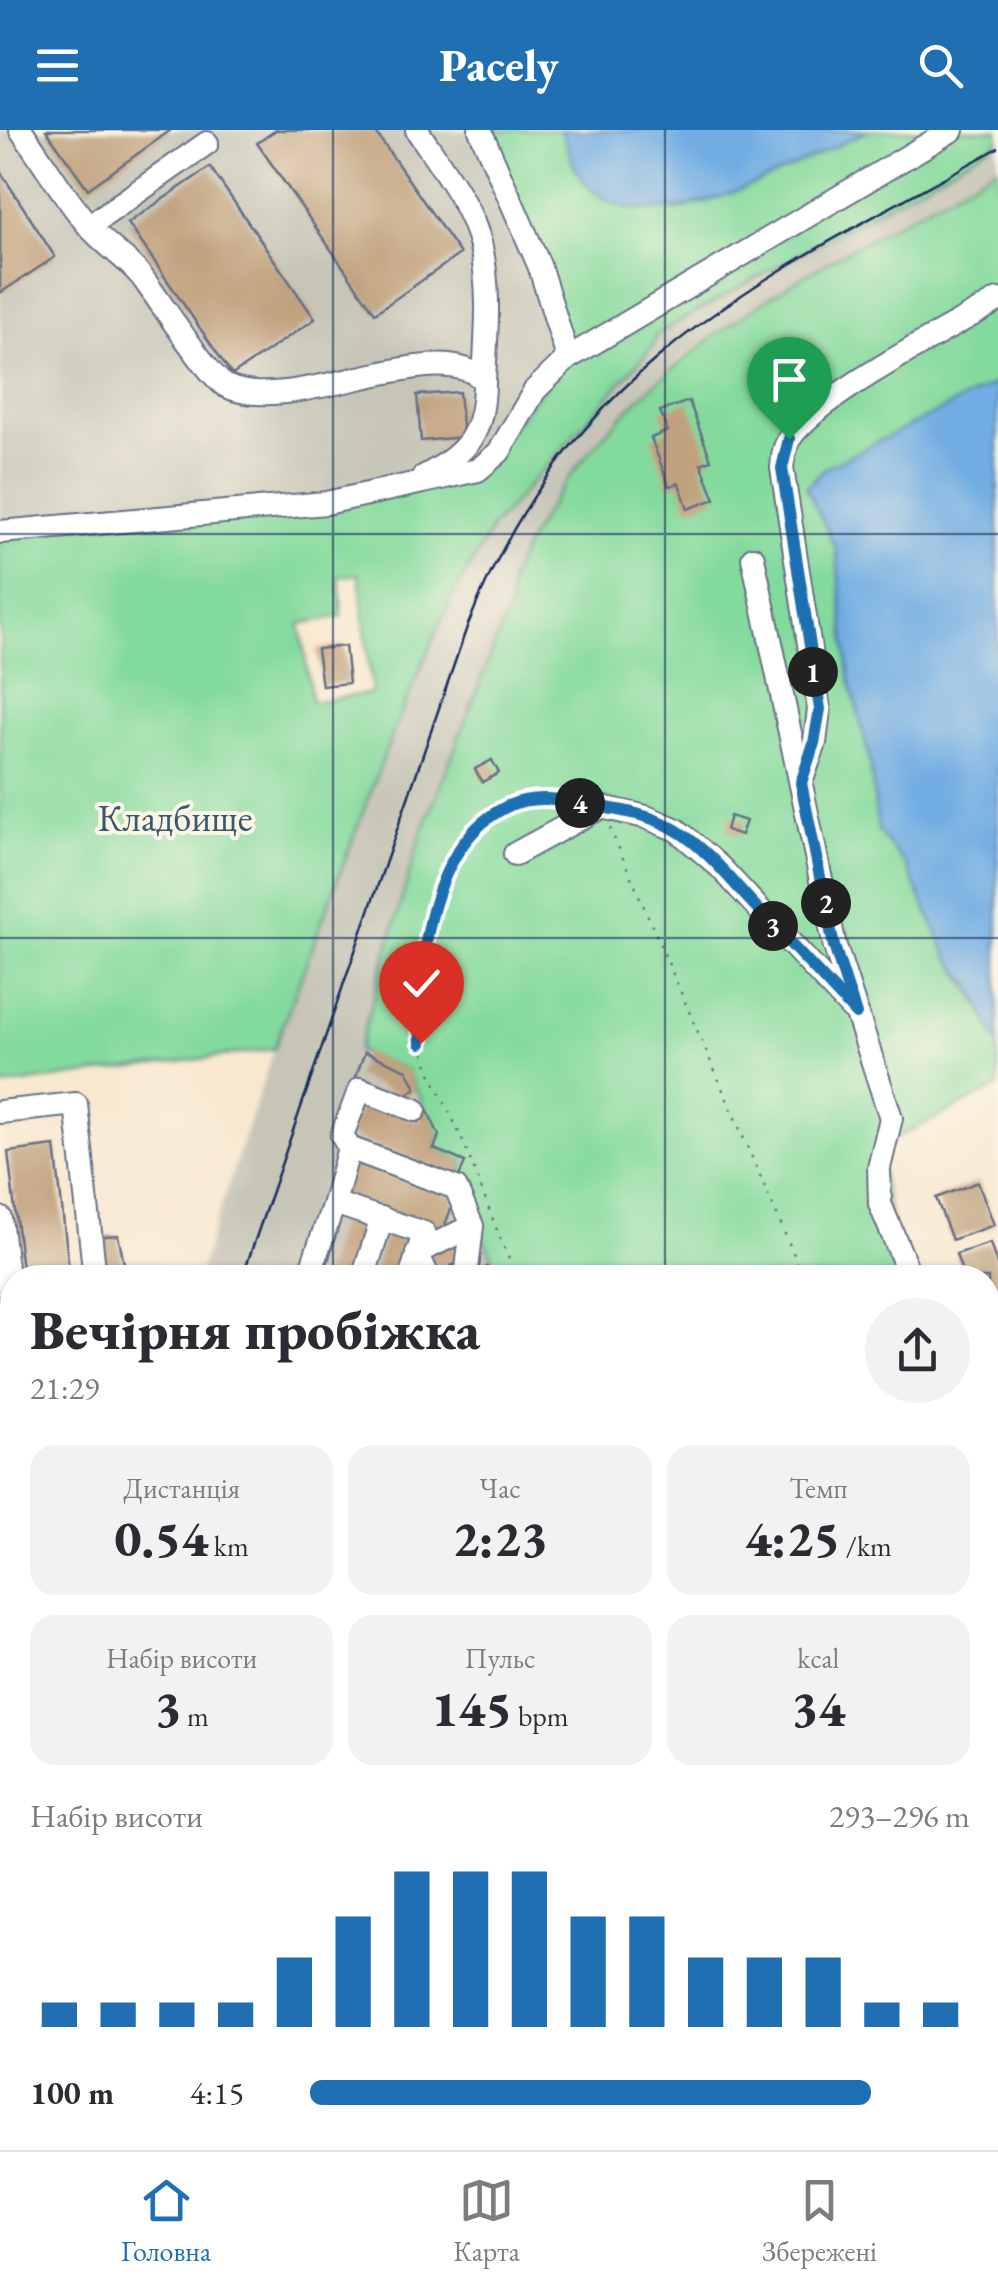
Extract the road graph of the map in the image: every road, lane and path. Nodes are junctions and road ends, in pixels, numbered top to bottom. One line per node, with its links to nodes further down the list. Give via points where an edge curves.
1 (21, 130): 6 (street)
2 (417, 130): 9 (street, via 481,244 488,302)
3 (480, 130): 8 (street, via 539,265)
4 (952, 130): 8 (street)
5 (207, 143): 6 (street)
6 (89, 226): 9 (street, via 138,272 224,386 257,393 440,363 472,367)
7 (998, 300): 13 (street, via 809,418 784,452 820,709)
8 (568, 358): 10 (street, via 535,390 500,452 478,470)
9 (484, 381): 10 (street, via 484,414 474,439)
10 (402, 488): 11 (street, via 326,503)
11 (0, 532)
12 (753, 558): 13 (street)
13 (801, 783): 16 (street, via 834,946)
14 (600, 807): 15 (street); 16 (street, via 677,830 720,867); 32 (path, via 549,798 508,806 480,830 449,866 432,911 418,984 421,1043); 33 (path)
15 (515, 854)
16 (856, 1014): 34 (street, via 890,1118 879,1168 880,1204)
17 (416, 1110): 19 (street, via 360,1089 342,1135)
18 (0, 1112): 26 (street, via 76,1104)
19 (349, 1148): 20 (street); 23 (street, via 456,1188)
20 (334, 1203): 22 (street); 27 (street)
21 (0, 1218): 25 (street)
22 (382, 1218): 24 (street, via 424,1232); 28 (street)
23 (472, 1226): 24 (street); 31 (street)
24 (417, 1253): 29 (street); 30 (street)
25 (6, 1265)
26 (94, 1265)
27 (313, 1265)
28 (367, 1265)
29 (414, 1265)
30 (423, 1265)
31 (468, 1265)
32 (513, 1265)
33 (798, 1265)
34 (906, 1265)

